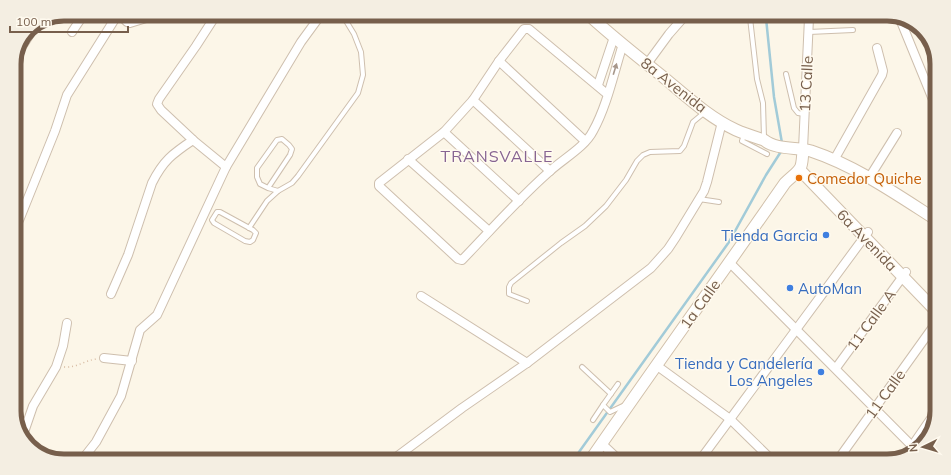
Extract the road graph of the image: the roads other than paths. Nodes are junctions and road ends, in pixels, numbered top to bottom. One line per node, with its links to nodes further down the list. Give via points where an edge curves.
1 (79, 21): 14 (street)
2 (114, 21): 46 (street, via 67,95)
3 (126, 21): 4 (street)
4 (136, 21)
5 (212, 21): 31 (street, via 157,104)
6 (316, 21): 37 (street)
7 (346, 21): 42 (lane, via 361,52 363,75 358,94 298,176)
8 (596, 21): 16 (street, 8a Avenida)
9 (681, 21): 20 (street)
10 (750, 21): 33 (lane)
11 (809, 21): 15 (street, 13 Calle)
12 (902, 23): 23 (street)
13 (854, 30): 15 (lane)
14 (72, 32)
15 (809, 32): 27 (street, 13 Calle)
16 (614, 37): 17 (street, 8a Avenida); 22 (street)
17 (623, 44): 20 (street, 8a Avenida); 24 (street, one-way to 17)
18 (876, 48): 36 (street, via 883,70 882,75)
19 (499, 61): 22 (street, via 527,28); 25 (street); 32 (street)
20 (647, 64): 26 (street, 8a Avenida)
21 (786, 74): 27 (lane, via 794,108 798,113)
22 (598, 85): 24 (street)
23 (930, 92)
24 (607, 94): 32 (street, via 592,133)
25 (473, 100): 29 (street); 39 (street)
26 (706, 111): 28 (street, 8a Avenida); 56 (lane, via 693,122 680,151 650,152 643,155 606,206 585,226 511,283 509,294)
27 (804, 114): 34 (street, 13 Calle)
28 (722, 122): 33 (street, 8a Avenida); 43 (street, via 707,182)
29 (444, 132): 35 (street); 44 (street)
30 (897, 133): 40 (street)
31 (193, 140): 37 (street); 53 (street, via 168,158 152,183 128,255)
32 (585, 142): 39 (street)
33 (767, 145): 34 (street, 8a Avenida)
34 (794, 148): 36 (street, 8a Avenida); 38 (street)
35 (408, 159): 49 (street); 49 (street, via 379,183 379,186 458,260 462,260)
36 (834, 160): 40 (street, 8a Avenida)
37 (226, 167): 62 (street, via 157,315 140,330)
38 (801, 168): 50 (street, 6a Avenida); 51 (street, 1a Calle, via 785,183)
39 (550, 171): 44 (street)
40 (869, 178): 47 (street, 8a Avenida)
41 (268, 188): 41 (lane, via 260,184 257,168 277,140 282,139 292,149); 42 (lane)
42 (278, 191): 48 (lane, via 267,201)
43 (699, 199): 45 (lane); 63 (street, via 668,249 651,268)
44 (519, 201): 49 (street)
45 (719, 202)
46 (21, 216)
47 (930, 216)
48 (249, 228): 48 (lane, via 220,212 217,212 212,220 220,227 250,242 256,233)
49 (489, 232)
50 (866, 235): 52 (street, 6a Avenida); 59 (street)
51 (730, 263): 59 (street); 64 (street, 1a Calle)
52 (904, 274): 55 (street, 6a Avenida); 57 (street, 6a Avenida); 66 (street, 11 Calle A)
53 (111, 294)
54 (421, 296): 63 (street)
55 (930, 297)
56 (527, 301)
57 (930, 304)
58 (67, 323): 74 (street, via 56,367 32,410)
59 (797, 330): 66 (street); 72 (street)
60 (930, 331): 71 (street, 11 Calle)
61 (104, 358): 62 (street)
62 (132, 361): 77 (street, via 115,408)
63 (527, 363): 78 (street)
64 (656, 365): 69 (street, 1a Calle); 72 (street)
65 (582, 368): 68 (lane)
66 (836, 368): 71 (street)
67 (618, 384): 68 (lane)
68 (611, 394): 70 (lane)
69 (631, 402): 70 (lane, via 610,412); 76 (street, 1a Calle)
70 (604, 406): 73 (lane)
71 (874, 408): 75 (street); 83 (street, 11 Calle)
72 (730, 419): 81 (street); 82 (street)
73 (593, 420)
74 (25, 430)
75 (903, 437)
76 (602, 444): 79 (street, 1a Calle); 80 (street)
77 (87, 454)
78 (400, 454)
79 (595, 454)
80 (613, 454)
81 (704, 454)
82 (766, 454)
83 (842, 454)

